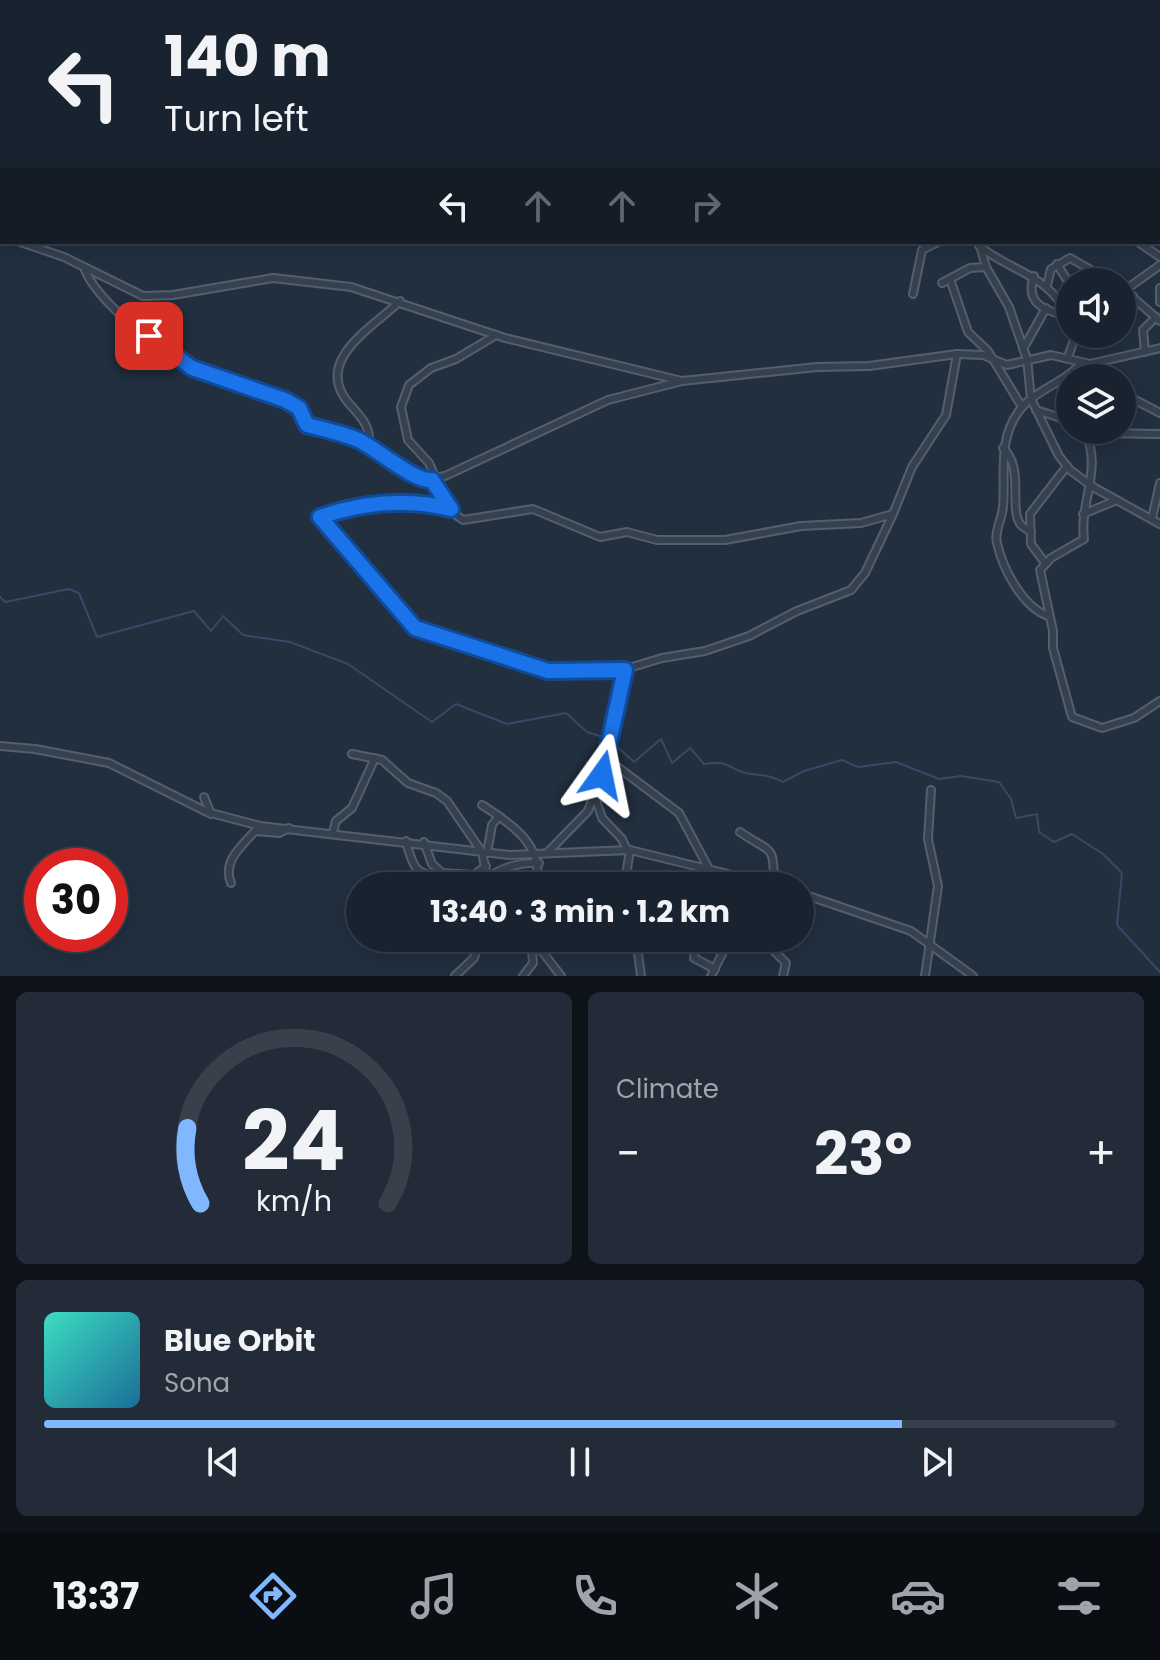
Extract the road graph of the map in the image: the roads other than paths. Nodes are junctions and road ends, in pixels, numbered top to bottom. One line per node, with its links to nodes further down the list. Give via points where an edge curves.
1 (26, 244): 11 (street)
2 (934, 244): 18 (street, via 922,250)
3 (979, 244): 8 (street); 12 (street, via 998,260)
4 (1141, 244): 5 (street)
5 (1160, 257)
6 (1057, 264): 9 (street); 10 (street, via 1076,260); 16 (street, via 1048,273)
7 (1160, 265): 14 (street)
8 (986, 267): 13 (street, via 970,268); 29 (street, via 1009,307)
9 (1059, 268)
10 (1089, 268)
11 (85, 270): 21 (street, via 148,296 280,278 351,287); 46 (street, via 112,308 192,368 285,400 299,408 307,425)
12 (1034, 276): 16 (street); 23 (street, via 1032,301)
13 (950, 279): 15 (street); 33 (street, via 968,332)
14 (1136, 281)
15 (942, 283)
16 (1047, 286): 19 (street)
17 (1160, 288): 22 (street)
18 (913, 294)
19 (1056, 299)
20 (1136, 299): 25 (street)
21 (400, 301): 26 (street); 46 (street, via 341,358 340,388 367,427)
22 (1160, 302)
23 (1046, 308): 24 (street); 29 (street)
24 (1056, 315)
25 (1157, 317): 30 (street, via 1143,330)
26 (496, 335): 36 (street); 50 (street, via 409,385 401,407 408,440 429,463)
27 (1071, 348): 32 (street)
28 (1160, 348): 30 (street)
29 (1023, 349): 34 (street)
30 (1145, 352): 35 (street)
31 (957, 354): 33 (street); 36 (street); 55 (street, via 946,415 912,467)
32 (1068, 357): 34 (street); 35 (street)
33 (992, 359): 34 (street, via 1007,365); 40 (street)
34 (1027, 359): 38 (street)
35 (1082, 363)
36 (682, 381): 50 (street, via 608,400)
37 (1056, 386): 38 (street)
38 (1031, 399): 40 (street); 41 (street)
39 (1136, 400): 42 (street)
40 (1022, 407): 48 (street)
41 (1036, 410): 43 (street); 49 (street)
42 (1160, 413)
43 (1056, 416)
44 (1136, 433): 45 (street)
45 (1160, 434)
46 (364, 444): 50 (street, via 419,478)
47 (1085, 444): 52 (street)
48 (1003, 448): 59 (street, via 1016,475 1020,522); 61 (street, via 997,544 1029,606)
49 (1067, 466): 52 (street); 59 (street, via 1031,512)
50 (434, 479): 54 (street)
51 (1160, 483): 57 (street)
52 (1093, 487): 53 (street); 56 (street)
53 (1117, 500): 56 (street); 57 (street)
54 (451, 509): 55 (street, via 469,520 533,509 600,537 634,532 664,541 731,540); 62 (street, via 406,501 320,517 415,628 548,671)
55 (893, 514): 62 (street, via 865,573 851,590 722,646)
56 (1083, 514): 60 (street, via 1084,540)
57 (1152, 518): 58 (street)
58 (1160, 524)
59 (1031, 532): 60 (street, via 1031,544)
60 (1045, 563): 61 (street, via 1040,572)
61 (1048, 616): 63 (street, via 1072,717 1102,728 1134,718)
62 (625, 670): 67 (street)
63 (1160, 701)
64 (0, 746): 72 (street, via 109,763)
65 (352, 754): 66 (street)
66 (375, 758): 75 (street, via 352,808 336,821); 80 (street, via 412,786 441,796)
67 (607, 759): 70 (street); 85 (street, via 679,813)
68 (931, 790): 96 (street, via 928,839 938,884)
69 (204, 797): 72 (street)
70 (595, 797): 79 (street, via 602,818); 81 (street, via 582,819)
71 (482, 805): 73 (street)
72 (211, 814): 74 (street)
73 (499, 816): 80 (street); 82 (street)
74 (289, 828): 75 (street); 94 (street, via 279,833 255,831 234,853 228,872)
75 (333, 832): 77 (street)
76 (740, 832): 93 (street, via 772,853)
77 (406, 841): 78 (street); 86 (street)
78 (424, 842): 80 (street); 84 (street, via 432,864 442,873 474,875)
79 (628, 850): 81 (street); 85 (street); 90 (street)
80 (484, 852): 82 (street); 84 (street)
81 (548, 852): 82 (street)
82 (536, 853): 83 (street)
83 (539, 863): 88 (street); 89 (street)
84 (486, 866): 87 (street)
85 (707, 869): 91 (street); 92 (street)
86 (420, 872)
87 (487, 872)
88 (496, 872)
89 (538, 872)
90 (628, 872)
91 (702, 872)
92 (718, 872)
93 (775, 872)
94 (231, 883)
95 (814, 898): 96 (street)
96 (929, 942): 111 (street); 112 (street)
97 (476, 952): 105 (street)
98 (533, 952): 106 (street)
99 (543, 952): 107 (street)
100 (639, 952): 108 (street)
101 (695, 952): 104 (street, via 694,958)
102 (723, 952): 104 (street)
103 (775, 952): 110 (street, via 786,963)
104 (715, 969): 109 (street)
105 (455, 976)
106 (524, 976)
107 (561, 976)
108 (643, 976)
109 (711, 976)
110 (783, 976)
111 (925, 976)
112 (973, 976)

